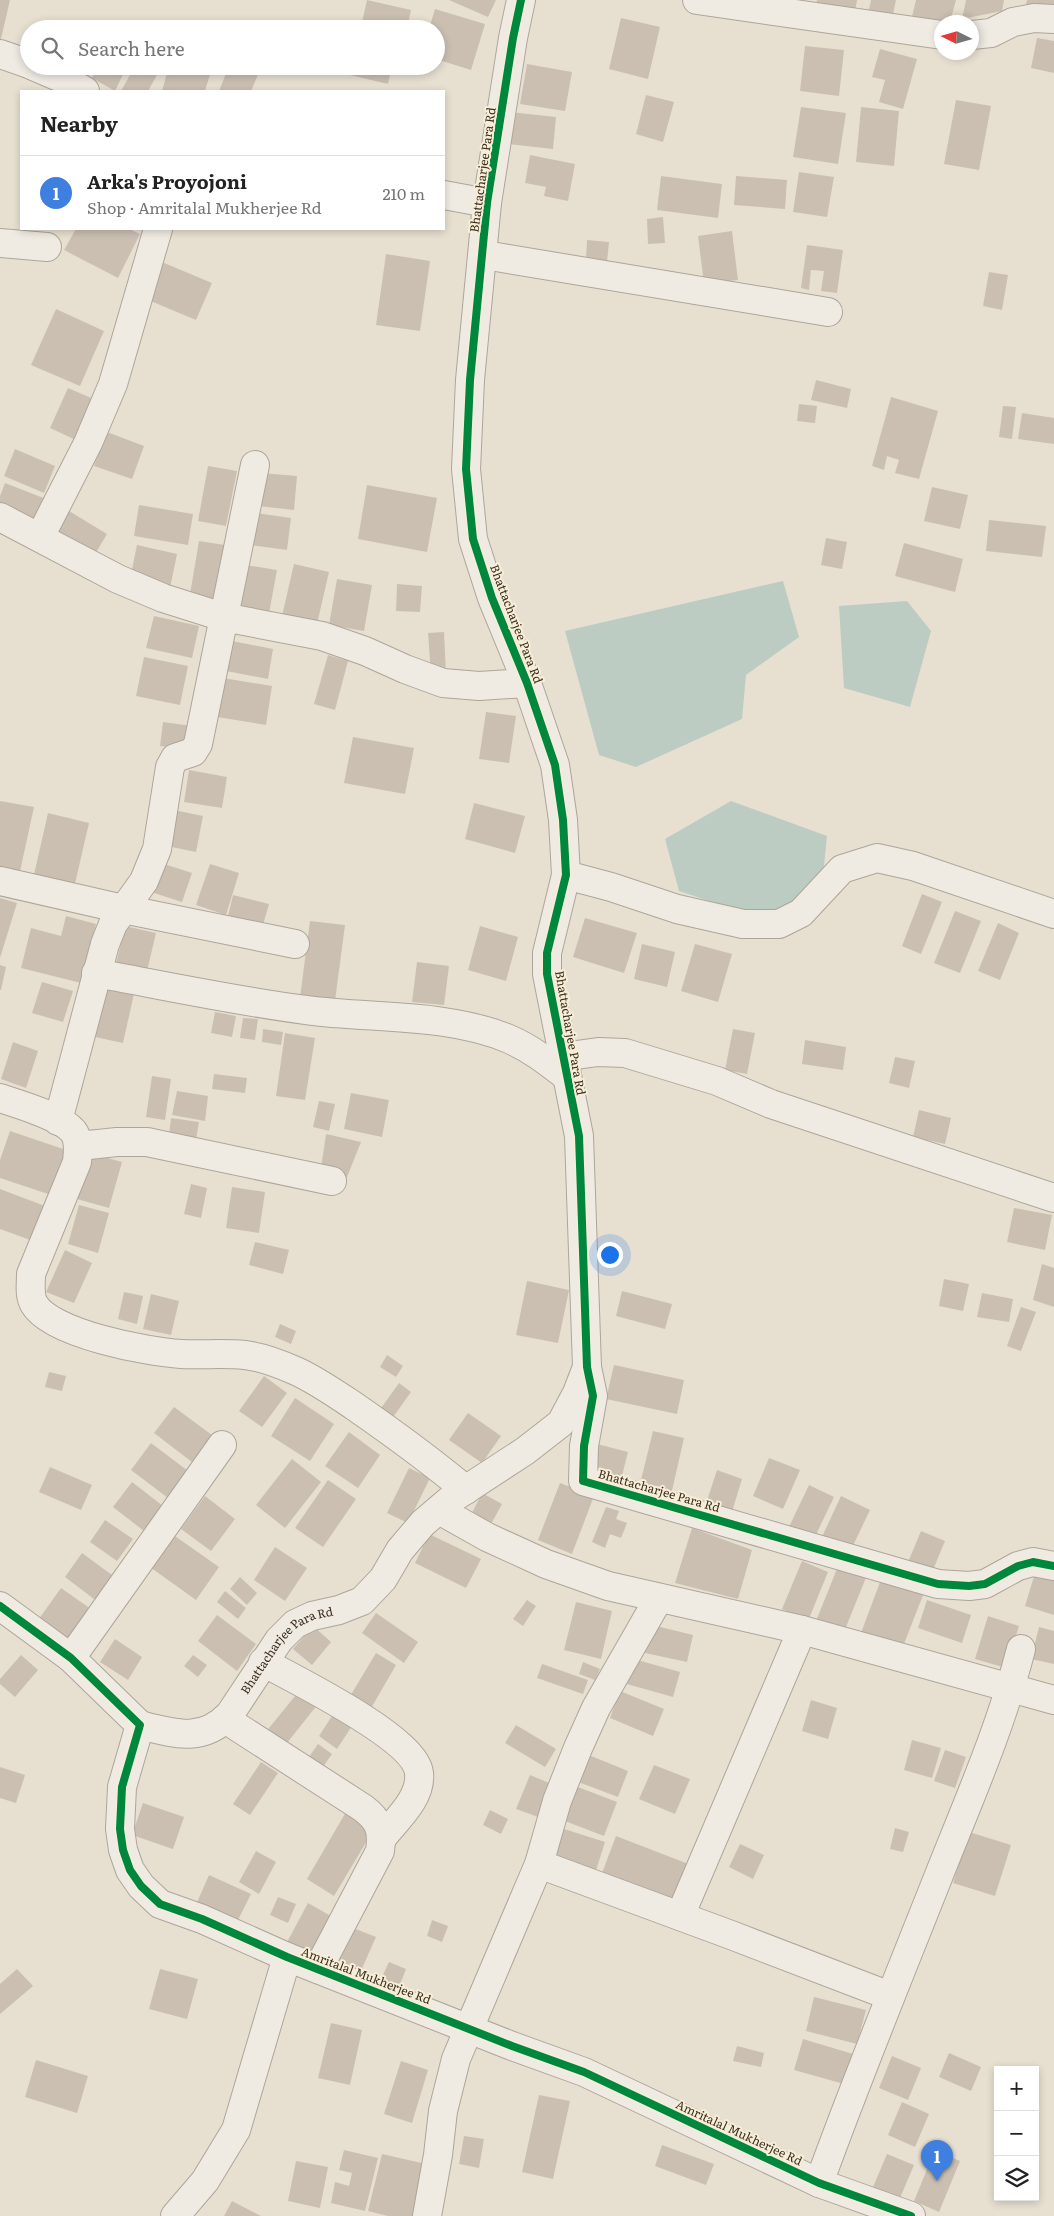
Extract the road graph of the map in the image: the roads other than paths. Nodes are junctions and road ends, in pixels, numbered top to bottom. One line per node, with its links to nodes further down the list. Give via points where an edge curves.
1 (521, 0): 12 (street, Bhattacharjee Para Rd)
2 (698, 0): 5 (street)
3 (1015, 11): 4 (street, via 1034,18); 6 (street, via 991,33)
4 (1054, 19)
5 (934, 34)
6 (979, 34)
7 (0, 54): 8 (street)
8 (20, 61)
9 (54, 75): 10 (street)
10 (83, 90)
11 (445, 195): 12 (street)
12 (487, 203): 16 (street, Bhattacharjee Para Rd)
13 (158, 230): 20 (street, via 113,384)
14 (0, 243): 15 (street)
15 (47, 247)
16 (484, 254): 17 (street); 22 (street, Bhattacharjee Para Rd, via 470,380 466,469 471,522 473,539 492,598)
17 (828, 312)
18 (255, 465): 21 (street)
19 (0, 517): 20 (street)
20 (40, 537): 21 (street, via 118,579 163,598)
21 (223, 617): 22 (street, via 322,636 443,683 479,686); 25 (street, via 198,744 192,752 175,758 170,767 157,849 144,881)
22 (527, 683): 23 (street, Bhattacharjee Para Rd, via 555,765)
23 (566, 875): 26 (street, via 677,909 743,924 779,924 802,913 842,869 878,858 913,866); 29 (street, Bhattacharjee Para Rd, via 547,953 547,974)
24 (0, 881): 25 (street)
25 (123, 909): 27 (street); 28 (street, via 107,937)
26 (1054, 914)
27 (295, 944)
28 (96, 973): 29 (street, via 306,1010 479,1028 510,1039); 31 (street)
29 (564, 1067): 34 (street, via 598,1052 626,1053 717,1081 771,1104); 35 (street, Bhattacharjee Para Rd, via 578,1136)
30 (0, 1098): 31 (street)
31 (58, 1120): 32 (street, via 73,1131)
32 (79, 1146): 33 (street, via 147,1142); 37 (street, via 77,1162 31,1274 33,1303 42,1313 57,1324 123,1345 180,1354 247,1356 272,1361 336,1394 421,1453)
33 (332, 1181)
34 (1054, 1198)
35 (587, 1367): 37 (street, Bhattacharjee Para Rd, via 561,1423); 39 (street, Bhattacharjee Para Rd, via 593,1396 584,1446 583,1481 938,1584 985,1584 1018,1566 1033,1562)
36 (222, 1445): 44 (street)
37 (466, 1490): 38 (street, Bhattacharjee Para Rd)
38 (438, 1510): 40 (street, via 546,1564 608,1586); 45 (street, Bhattacharjee Para Rd, via 400,1550 383,1579 362,1600 295,1624)
39 (1054, 1566)
40 (659, 1598): 42 (street); 51 (street, via 596,1708 557,1801)
41 (0, 1606): 44 (street)
42 (802, 1630): 46 (street); 52 (street)
43 (1021, 1649): 46 (street)
44 (70, 1658): 49 (street)
45 (263, 1662): 48 (street, Bhattacharjee Para Rd); 50 (street, via 351,1710 400,1747 417,1765 419,1784 415,1795)
46 (1010, 1688): 47 (street); 55 (street, via 963,1818)
47 (1054, 1700)
48 (225, 1719): 49 (street, Bhattacharjee Para Rd, via 208,1732 188,1734 174,1734); 50 (street, via 369,1812 380,1825)
49 (140, 1725): 53 (street, Amritalal Mukherjee Rd, via 119,1808 123,1850 130,1870 160,1904 242,1935)
50 (382, 1838): 54 (street, via 380,1851)
51 (539, 1864): 52 (street); 56 (street)
52 (680, 1916): 55 (street)
53 (288, 1957): 54 (street, Amritalal Mukherjee Rd); 58 (street, via 236,2130 205,2181)
54 (318, 1969): 56 (street, Amritalal Mukherjee Rd)
55 (890, 1996): 57 (street)
56 (469, 2028): 57 (street, Amritalal Mukherjee Rd, via 584,2072); 59 (street, via 449,2081)
57 (818, 2183): 60 (street, Amritalal Mukherjee Rd)
58 (176, 2216)
59 (427, 2216)
60 (911, 2216)

